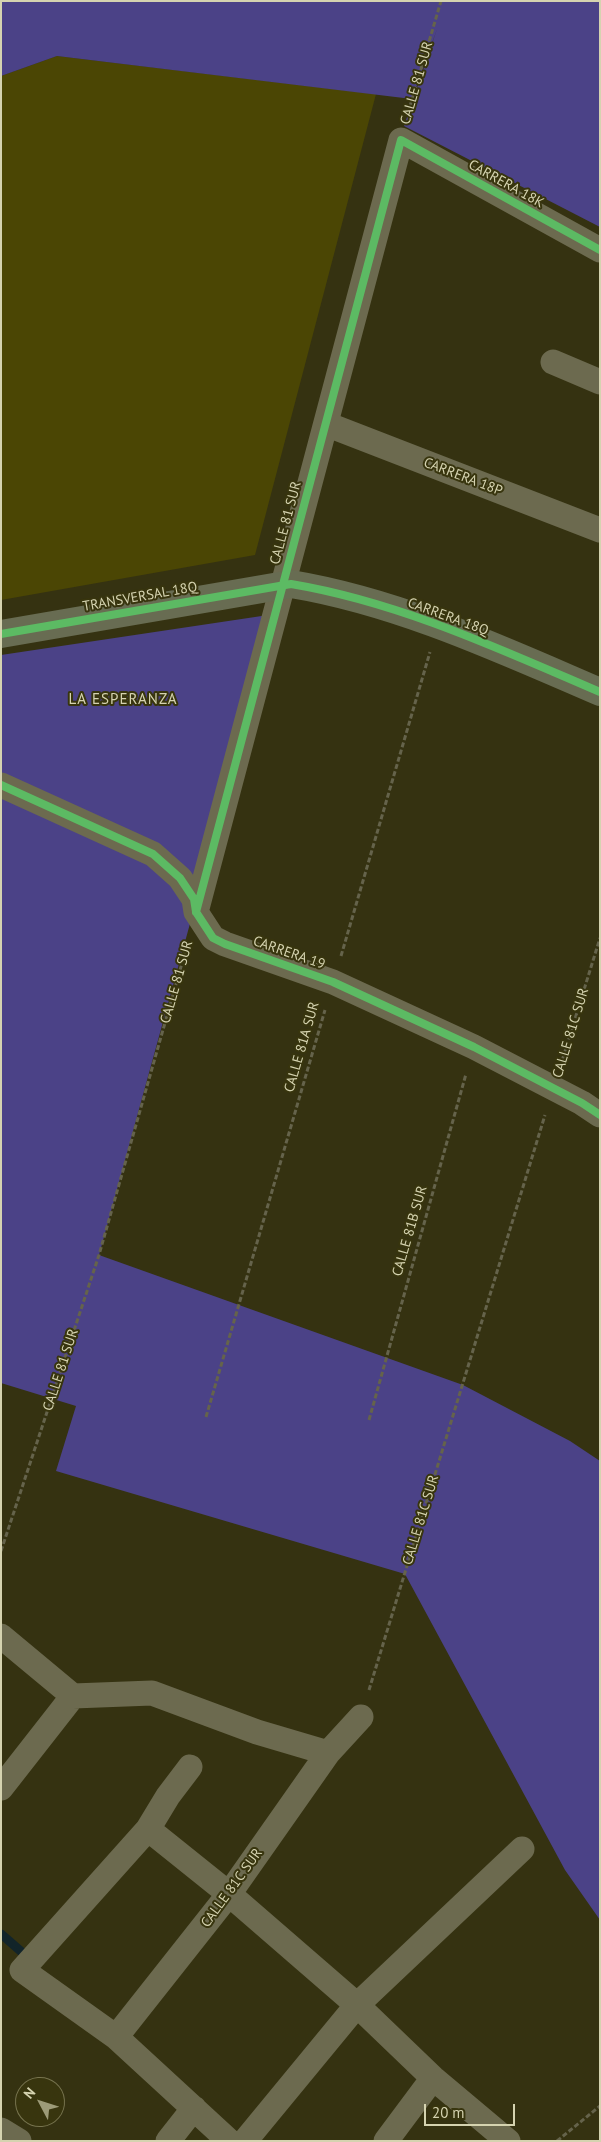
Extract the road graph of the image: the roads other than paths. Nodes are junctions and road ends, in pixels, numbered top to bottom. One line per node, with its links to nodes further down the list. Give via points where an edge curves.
1 (400, 140): 2 (street, CARRERA 18K); 5 (street, CALLE 81 SUR)
2 (600, 250)
3 (553, 362): 4 (street)
4 (600, 382)
5 (326, 424): 6 (street, CARRERA 18P); 7 (street, CALLE 81 SUR)
6 (600, 530)
7 (283, 585): 8 (street, TRANSVERSAL 18Q); 9 (street, CARRERA 18Q, via 332,592 438,624); 11 (street, CALLE 81 SUR)
8 (1, 634)
9 (600, 692)
10 (1, 785): 11 (street, CARRERA 19, via 153,854 180,878 194,899)
11 (196, 912): 12 (street, CARRERA 19, via 213,938 333,982 474,1047)
12 (600, 1115)
13 (1, 1636): 14 (street)
14 (73, 1696): 16 (street, via 152,1693 257,1732); 18 (street)
15 (361, 1717): 16 (street, CALLE 81C SUR)
16 (328, 1753): 21 (street, CALLE 81C SUR)
17 (190, 1767): 19 (street)
18 (1, 1788)
19 (148, 1829): 21 (street); 23 (street, via 22,1970)
20 (522, 1849): 22 (street)
21 (229, 1894): 22 (street); 23 (street, CALLE 81C SUR)
22 (356, 2005): 24 (street); 30 (street)
23 (116, 2038): 25 (street)
24 (433, 2078): 31 (street); 32 (street)
25 (194, 2108): 28 (street); 29 (street)
26 (1, 2130): 27 (street)
27 (19, 2141)
28 (168, 2141)
29 (229, 2141)
30 (245, 2141)
31 (386, 2141)
32 (508, 2141)

